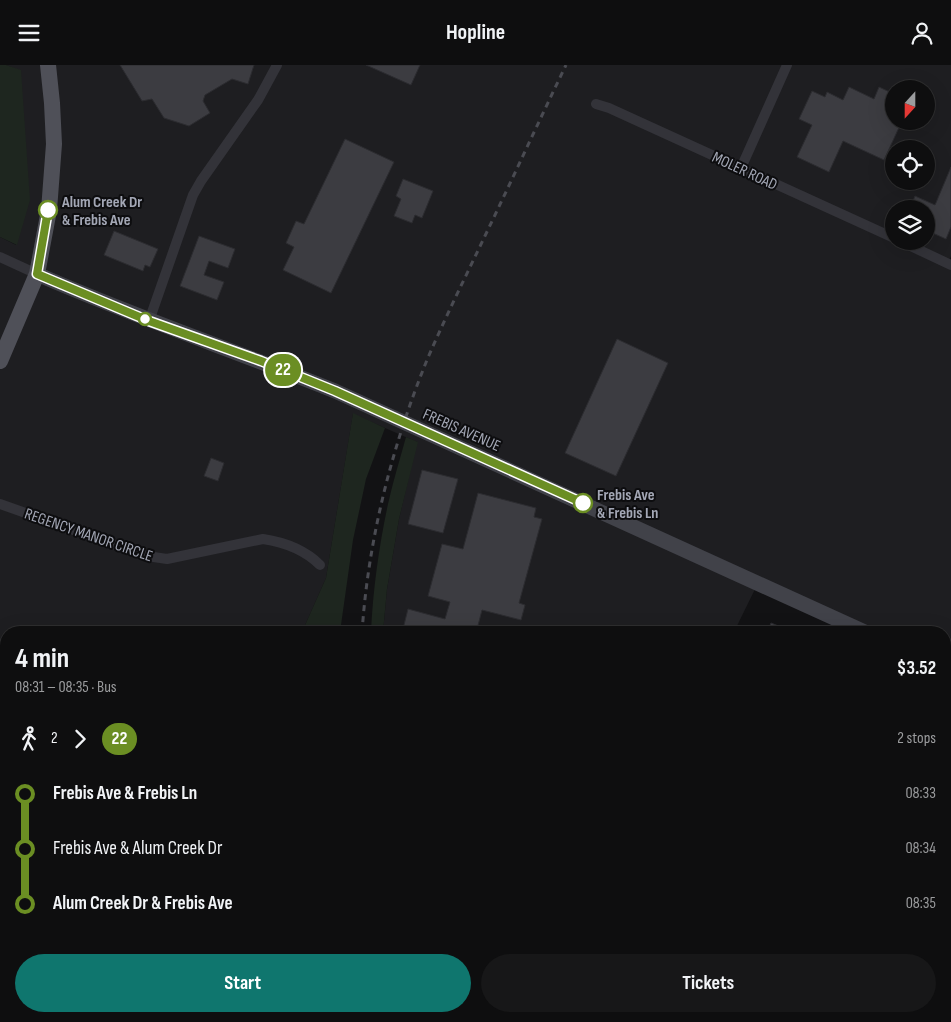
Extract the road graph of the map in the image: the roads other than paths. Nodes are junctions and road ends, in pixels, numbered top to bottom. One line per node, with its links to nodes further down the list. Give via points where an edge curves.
1 (48, 65): 10 (main road, via 54,136 52,184)
2 (276, 65): 11 (street, via 258,100 194,195)
3 (787, 65): 5 (street)
4 (596, 105): 5 (street, MOLER ROAD, via 609,108)
5 (741, 169): 6 (street, MOLER ROAD)
6 (885, 234)
7 (919, 250): 9 (street)
8 (0, 257): 10 (street)
9 (951, 265)
10 (37, 274): 11 (main road, FREBIS AVENUE); 12 (main road)
11 (149, 321): 15 (main road, FREBIS AVENUE, via 335,391)
12 (0, 361)
13 (0, 504): 14 (street, REGENCY MANOR CIRCLE, via 156,559 262,539 289,546)
14 (320, 565)
15 (852, 626)

